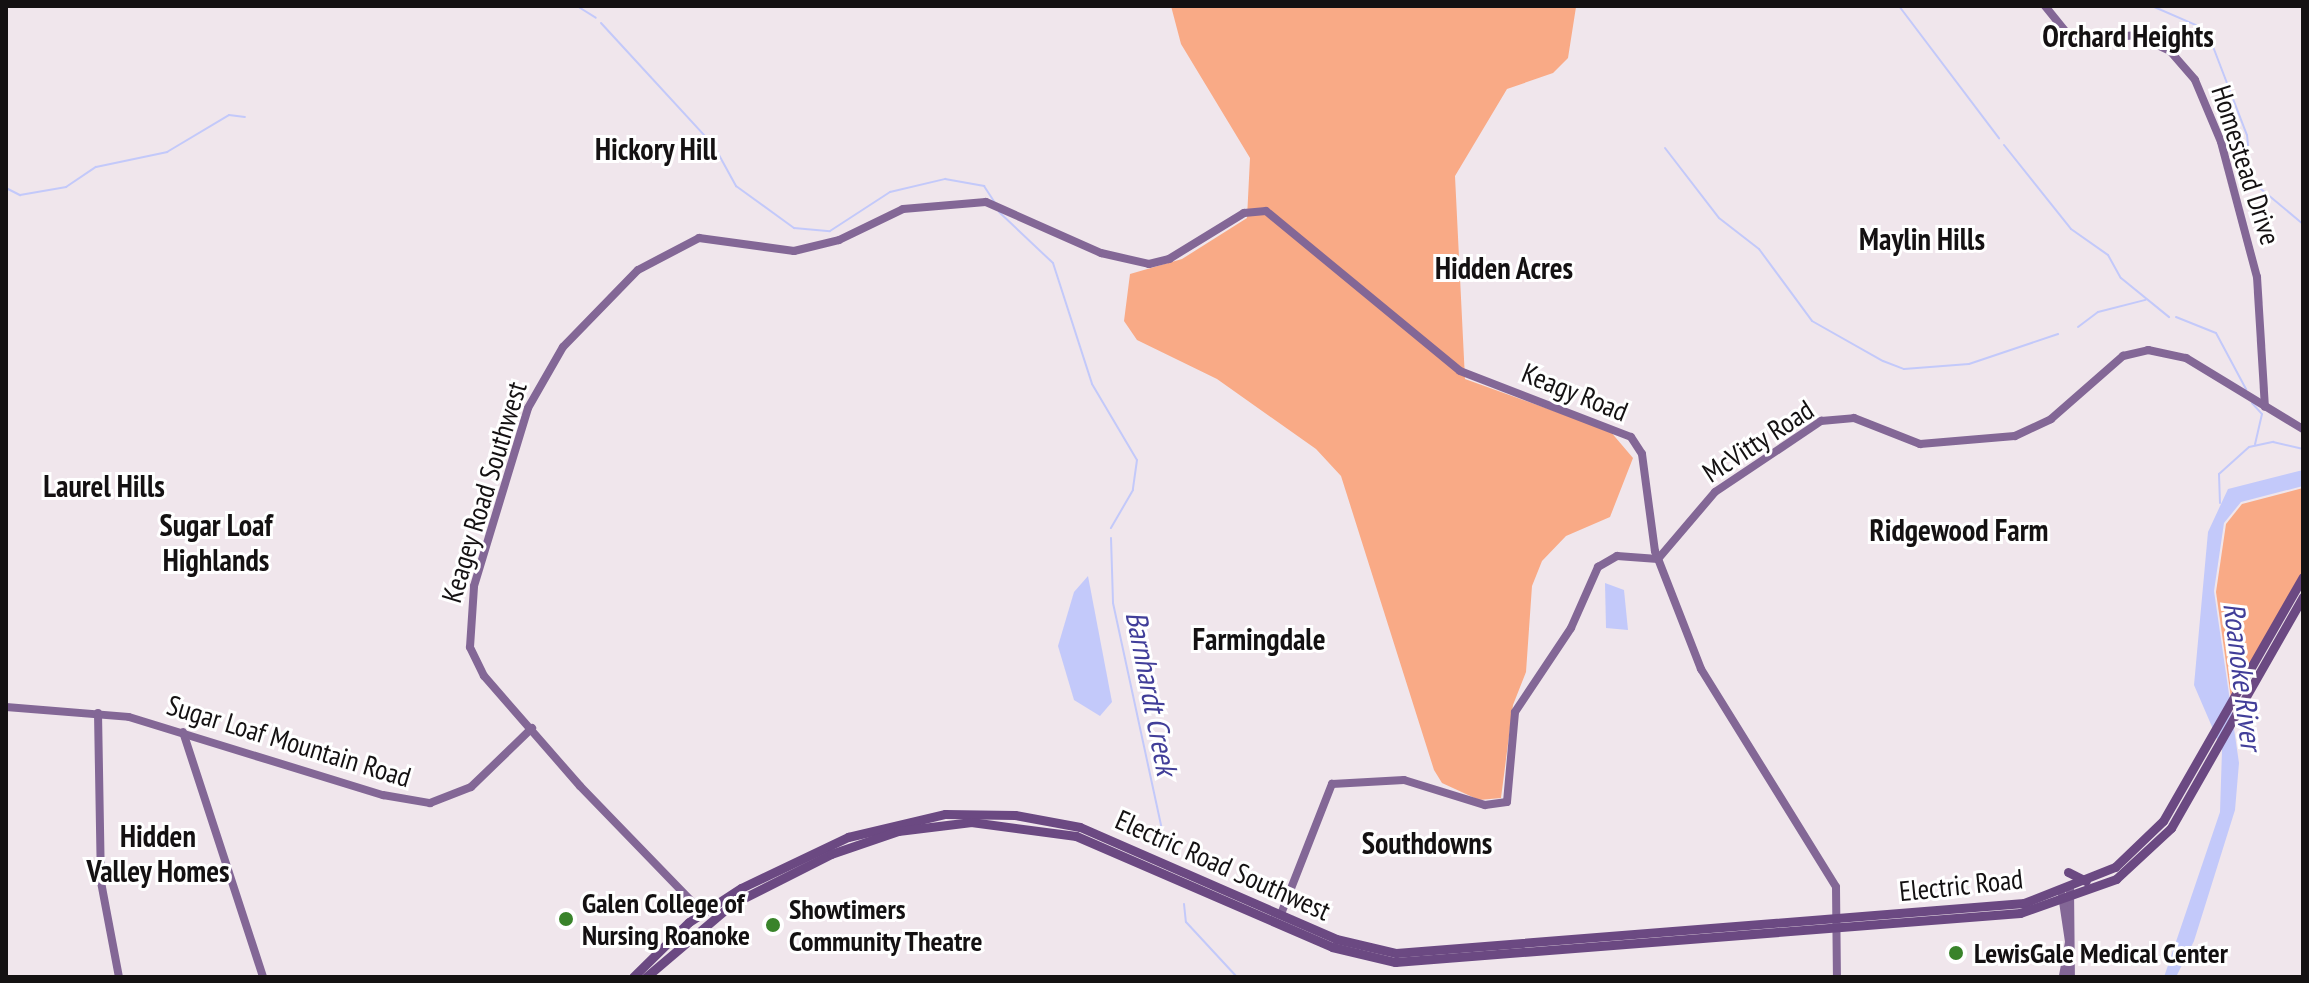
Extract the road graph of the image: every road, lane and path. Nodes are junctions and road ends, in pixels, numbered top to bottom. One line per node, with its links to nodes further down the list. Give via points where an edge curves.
1 (2045, 6): 3 (street, Homestead Drive, via 2070,40 2136,35 2170,51 2195,80 2221,142 2257,277)
2 (998, 204): 5 (street, Keagy Road, via 1133,264 1169,259 1227,222 1266,211 1460,371 1631,437 1642,454); 11 (street, Keagey Road Southwest, via 903,209 839,240 794,251 690,240 638,270 579,328 533,394 468,615 475,661)
3 (2265, 407): 4 (street, McVitty Road); 5 (street, McVitty Road, via 2186,358 2148,350 2117,360 2051,419 2015,436 1920,444 1862,420 1829,419 1715,492)
4 (2303, 429)
5 (1658, 559): 19 (street, via 1617,556 1594,572 1571,628 1515,712 1507,802 1485,805 1404,780 1332,784); 20 (street, Keagy Road, via 1707,681 1832,879)
6 (2303, 577): 8 (main road, Electric Road)
7 (2303, 597): 8 (main road, Electric Road)
8 (2248, 686): 13 (main road, Electric Road)
9 (6, 707): 10 (street, Sugar Loaf Mountain Road)
10 (98, 713): 12 (street, Sugar Loaf Mountain Road); 23 (street, via 101,882)
11 (532, 728): 12 (street, Sugar Loaf Mountain Road, via 471,787 430,803); 18 (street, Keagey Road Southwest)
12 (183, 732): 24 (street)
13 (2202, 770): 15 (main road, Electric Road, via 2141,844); 17 (main road, Electric Road, via 2145,856)
14 (2068, 872): 15 (main road)
15 (2086, 881): 16 (main road, Electric Road)
16 (2066, 889): 17 (street); 20 (main road, Electric Road, via 2009,905)
17 (2068, 901): 21 (main road, Electric Road); 22 (street)
18 (702, 912): 19 (main road, Electric Road Southwest, via 848,837 917,818 986,813 1109,837); 25 (main road, Electric Road Southwest)
19 (1281, 914): 20 (main road, Electric Road Southwest, via 1348,943 1414,954)
20 (1840, 917): 21 (street, Keagy Road)
21 (1842, 929): 26 (main road, Electric Road Southwest, via 1431,963 1381,960 1327,945 1076,836 971,822 898,831 831,854 732,904); 27 (street, Keagy Road)
22 (2070, 966): 28 (street); 29 (street)
23 (119, 977)
24 (263, 977)
25 (633, 977)
26 (646, 977)
27 (1837, 977)
28 (2063, 977)
29 (2071, 977)

